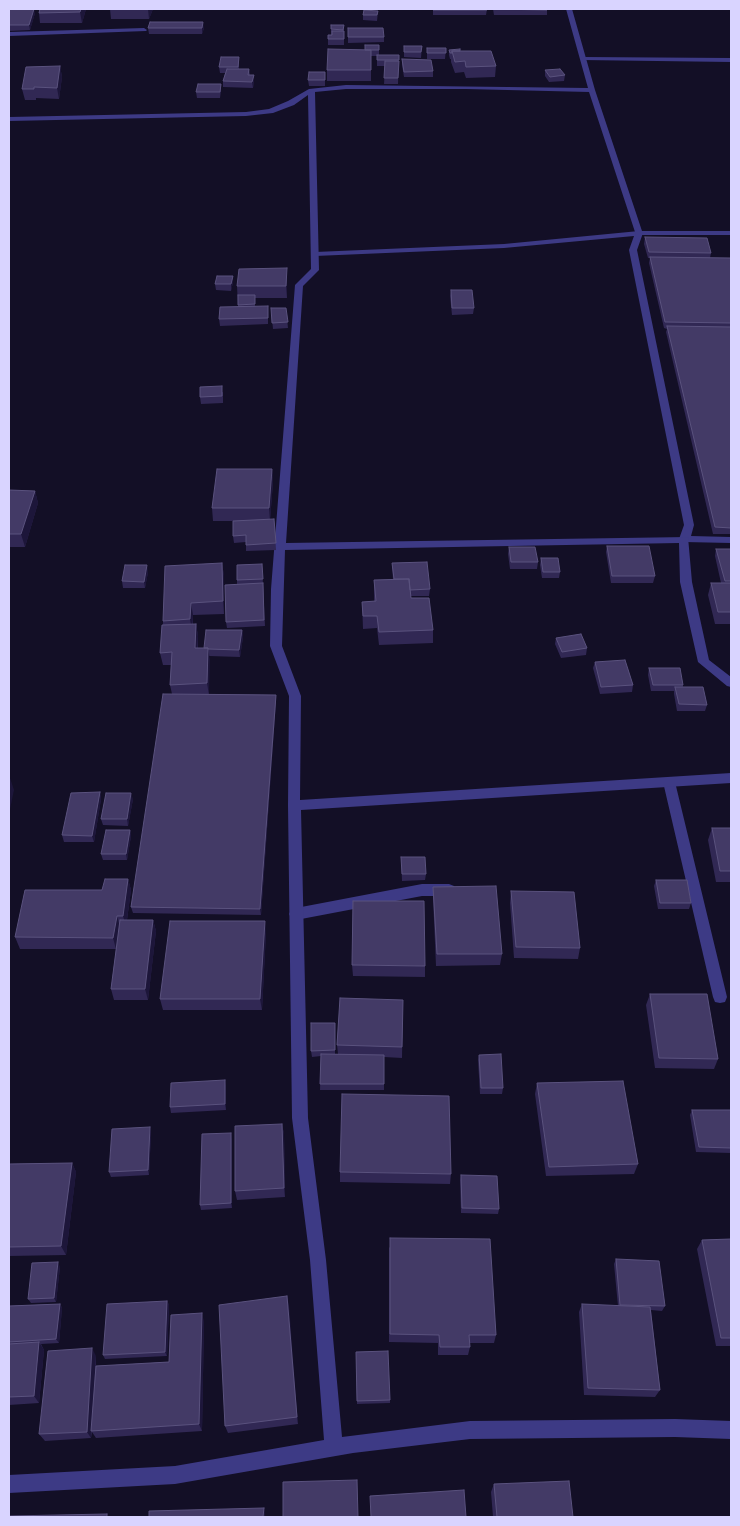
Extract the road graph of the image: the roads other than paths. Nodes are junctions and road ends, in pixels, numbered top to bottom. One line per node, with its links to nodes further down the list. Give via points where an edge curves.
1 (569, 9): 4 (street)
2 (144, 30): 3 (street)
3 (9, 34)
4 (584, 59): 5 (street); 7 (street)
5 (731, 60)
6 (311, 90): 7 (street, via 346,87); 8 (street, via 270,111 246,114); 11 (street)
7 (592, 90): 9 (street)
8 (9, 119)
9 (639, 233): 10 (street); 11 (street, via 504,246); 12 (street, via 633,250 689,524)
10 (731, 233)
11 (315, 254): 14 (street, via 315,270 299,285)
12 (684, 539): 13 (street); 14 (street); 15 (street, via 686,582 704,662)
13 (731, 540)
14 (280, 547): 18 (street, via 276,646 295,696)
15 (731, 683)
16 (731, 778): 17 (street)
17 (668, 782): 18 (street); 21 (street)
18 (294, 805): 20 (street)
19 (460, 890): 20 (street, via 422,890)
20 (296, 914): 23 (street, via 300,1118 318,1260)
21 (720, 997)
22 (731, 1430): 23 (street, via 470,1430)
23 (334, 1448): 24 (street, via 175,1475)
24 (9, 1484)

